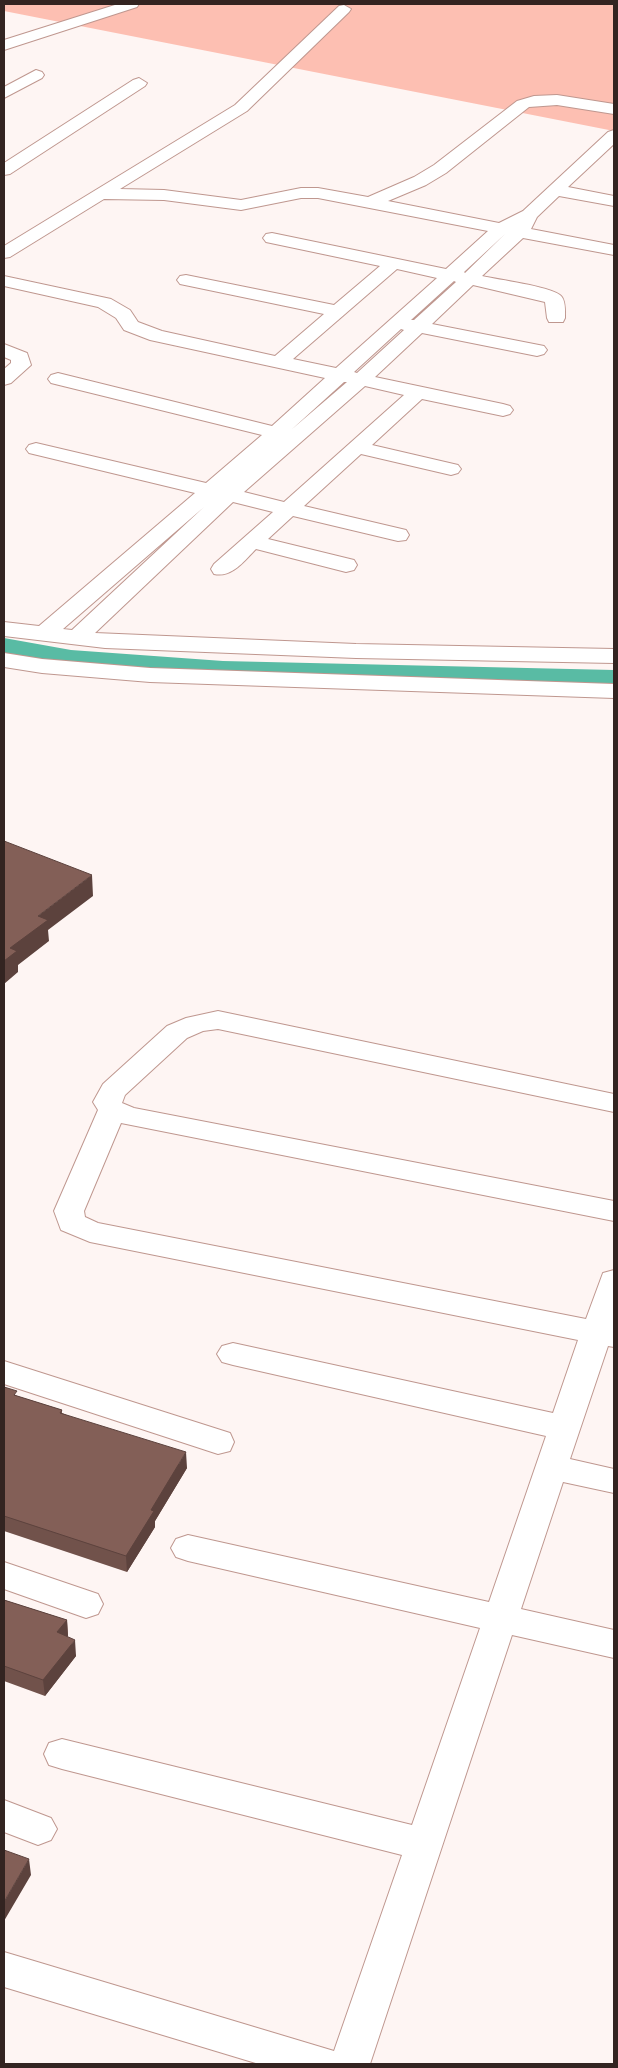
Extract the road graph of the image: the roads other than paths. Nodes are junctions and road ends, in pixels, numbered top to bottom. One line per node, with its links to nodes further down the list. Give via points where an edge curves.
1 (105, 4): 4 (street)
2 (132, 4): 5 (street)
3 (344, 9): 14 (street, via 241,108)
4 (4, 35)
5 (4, 45)
6 (36, 75): 8 (street)
7 (139, 83): 12 (street)
8 (4, 93)
9 (614, 109): 16 (street, via 552,99 523,104 440,169)
10 (614, 135): 11 (street)
11 (606, 151): 13 (street)
12 (4, 170)
13 (556, 190): 15 (street); 17 (street)
14 (100, 194): 16 (street, via 164,195 241,205 301,193); 20 (street)
15 (614, 201)
16 (369, 203): 17 (street)
17 (517, 225): 19 (street); 22 (street)
18 (272, 238): 21 (street)
19 (614, 250)
20 (4, 253)
21 (394, 263): 22 (street); 25 (street)
22 (459, 277): 26 (street, via 554,299); 27 (street); 28 (street)
23 (186, 280): 25 (street)
24 (4, 281): 31 (street, via 104,303 123,314 131,326 157,336)
25 (338, 311): 31 (street)
26 (556, 318)
27 (397, 323): 28 (street); 32 (street)
28 (417, 327): 30 (street); 35 (street)
29 (4, 350): 33 (street, via 20,357 21,364)
30 (537, 350)
31 (279, 362): 32 (street)
32 (339, 374): 35 (street); 38 (street)
33 (4, 379)
34 (58, 379): 38 (street)
35 (362, 379): 36 (street); 38 (street)
36 (418, 392): 37 (street); 39 (street)
37 (504, 410)
38 (286, 435): 42 (street)
39 (356, 448): 41 (street); 43 (street)
40 (36, 449): 42 (street)
41 (451, 469)
42 (219, 494): 43 (street); 49 (street); 50 (street)
43 (288, 510): 44 (street); 45 (street)
44 (398, 535)
45 (253, 542): 46 (street); 47 (street)
46 (346, 565)
47 (222, 569)
48 (4, 629): 49 (street)
49 (44, 634): 50 (street)
50 (76, 638): 51 (street, via 356,651)
51 (614, 656)
52 (4, 660): 53 (street, via 150,676)
53 (614, 691)
54 (614, 1103): 55 (street, via 218,1020 177,1032 113,1090 107,1102)
55 (112, 1110): 56 (street, via 129,1116); 58 (street, via 68,1211 72,1223 90,1232)
56 (614, 1211)
57 (614, 1281): 58 (street)
58 (605, 1335): 61 (street)
59 (233, 1354): 61 (street)
60 (4, 1372): 62 (street)
61 (564, 1428): 63 (street)
62 (218, 1442)
63 (551, 1467): 64 (street); 68 (street)
64 (614, 1481)
65 (188, 1548): 68 (street)
66 (4, 1575): 67 (street)
67 (86, 1604)
68 (500, 1618): 69 (street); 73 (street)
69 (614, 1644)
70 (62, 1754): 73 (street)
71 (4, 1816): 72 (street)
72 (38, 1829)
73 (423, 1844): 76 (street)
74 (4, 1970): 75 (street)
75 (320, 2064)
76 (350, 2064)

